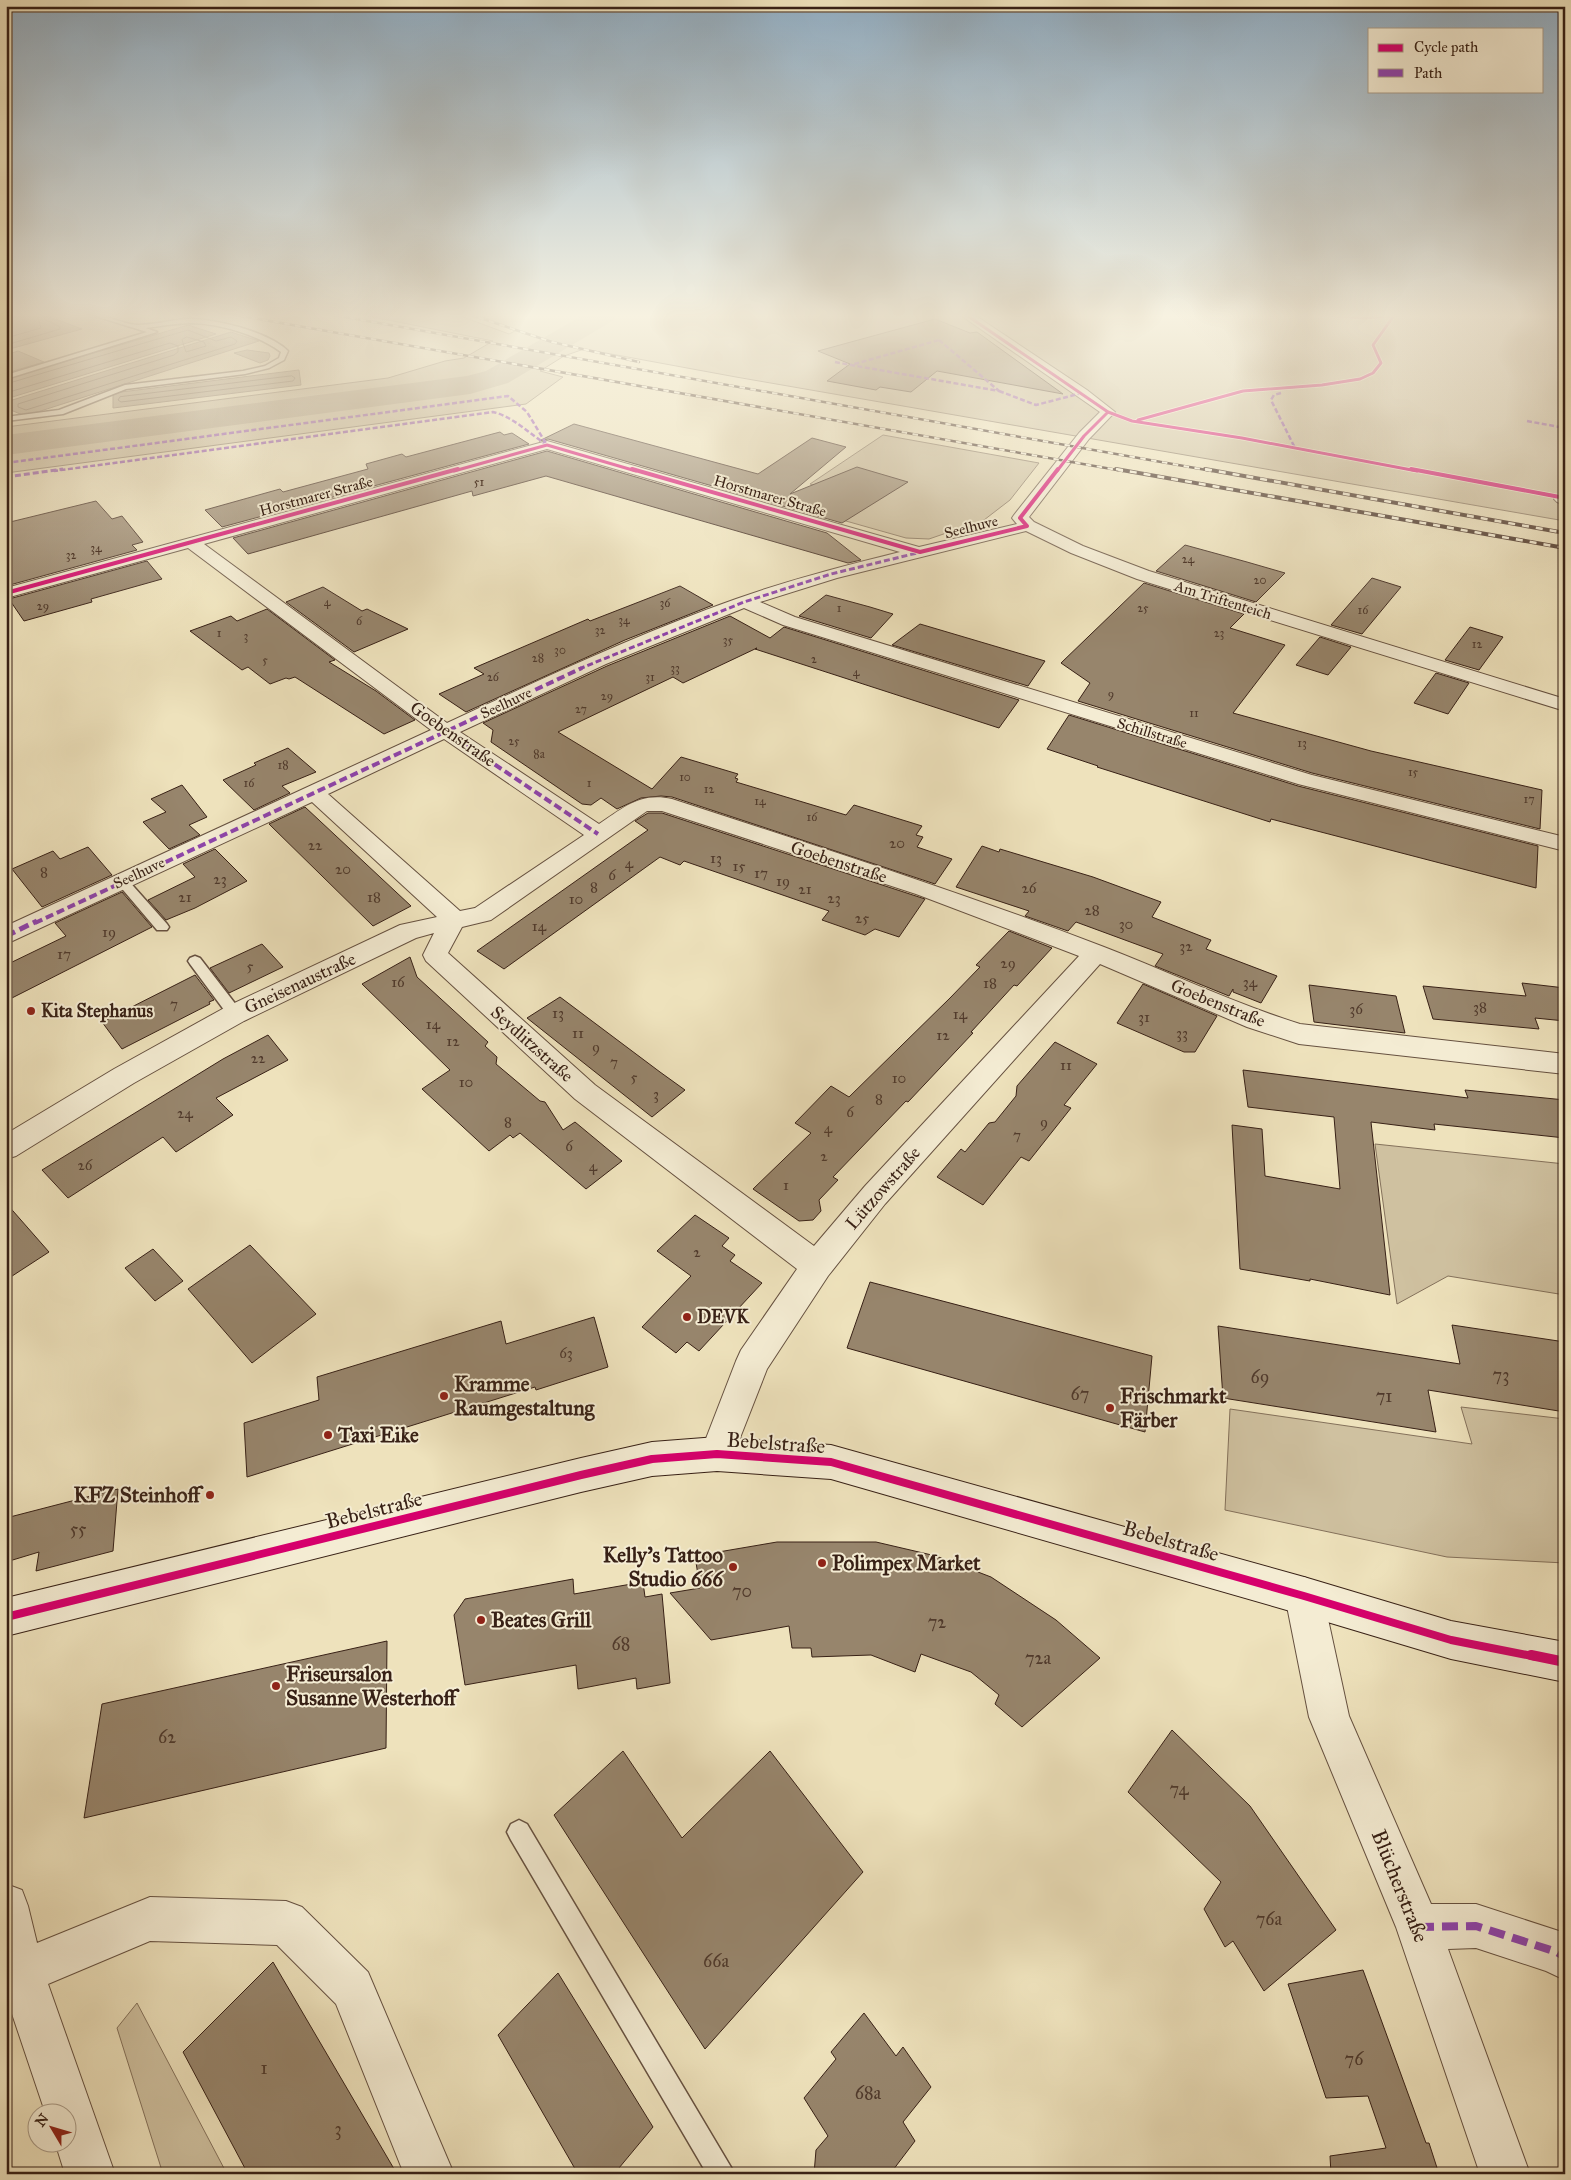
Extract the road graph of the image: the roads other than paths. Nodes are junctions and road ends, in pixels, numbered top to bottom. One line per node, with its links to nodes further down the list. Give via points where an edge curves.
1 (31, 416): 3 (lane)
2 (1104, 416): 4 (street, via 1084,436 1020,518)
3 (6, 419)
4 (1027, 526): 6 (street, Seelhuve); 9 (street, Am Triftenteich, via 1143,575)
5 (192, 543): 6 (street, Horstmarer Straße, via 548,445); 7 (street, Horstmarer Straße); 10 (street, Goebenstraße)
6 (920, 552): 8 (street, Seelhuve, via 831,574)
7 (6, 593)
8 (744, 602): 10 (street, Seelhuve, via 599,660); 13 (street, Schillstraße, via 789,621 1306,780)
9 (1565, 705)
10 (445, 731): 11 (street, Seelhuve); 12 (street, Goebenstraße)
11 (314, 792): 14 (street, Seelhuve); 15 (street)
12 (598, 834): 15 (street, Gneisenaustraße, via 483,914); 18 (street, Goebenstraße, via 642,805 664,804 924,889)
13 (1565, 844)
14 (122, 881): 16 (lane); 17 (street, Seelhuve)
15 (454, 919): 20 (street, Gneisenaustraße, via 409,931); 23 (street, Seydlitzstraße, via 434,955 585,1092)
16 (162, 926)
17 (6, 936)
18 (1096, 953): 21 (street, Goebenstraße, via 1256,1020 1299,1034); 23 (street, Lützowstraße, via 875,1195)
19 (194, 961): 20 (lane)
20 (235, 1014): 22 (street, Gneisenaustraße, via 124,1076)
21 (1565, 1064)
22 (6, 1148)
23 (816, 1266): 24 (street, Lützowstraße, via 753,1361)
24 (717, 1454): 25 (street, Bebelstraße, via 831,1462); 26 (street, Bebelstraße, via 652,1459 581,1475)
25 (1304, 1596): 27 (street, Bebelstraße, via 1451,1640); 30 (street, Blücherstraße, via 1330,1717)
26 (6, 1617)
27 (1565, 1662)
28 (519, 1832): 35 (lane)
29 (6, 1906): 32 (street)
30 (1418, 1927): 31 (street, via 1476,1926); 36 (street, Blücherstraße)
31 (1565, 1957)
32 (21, 1972): 33 (street); 34 (street, via 150,1919 286,1923 352,1988)
33 (90, 2174)
34 (429, 2174)
35 (722, 2174)
36 (1504, 2174)

